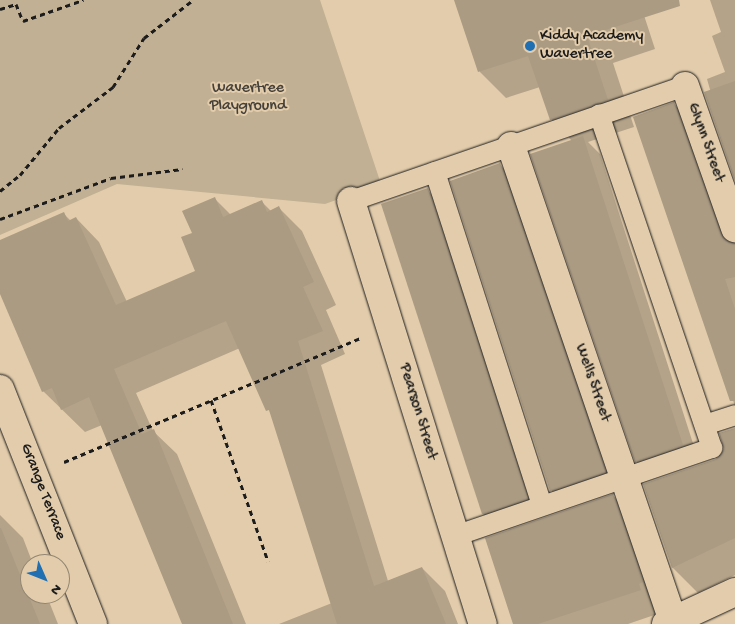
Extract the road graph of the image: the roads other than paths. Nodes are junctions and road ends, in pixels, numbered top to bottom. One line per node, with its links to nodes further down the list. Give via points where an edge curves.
1 (685, 86): 2 (lane); 6 (street, Glynn Street)
2 (599, 115): 3 (lane); 9 (lane)
3 (510, 146): 4 (lane); 10 (street, Wells Street)
4 (435, 172): 5 (lane); 11 (lane)
5 (351, 201): 12 (street, Pearson Street)
6 (735, 228)
7 (0, 389): 15 (street, Grange Terrace)
8 (735, 414): 9 (lane)
9 (705, 425): 10 (lane, via 712,448)
10 (625, 478): 11 (lane); 14 (street, Wells Street)
11 (542, 505): 12 (lane)
12 (455, 536): 16 (street, Pearson Street)
13 (735, 592): 14 (street)
14 (670, 622)
15 (93, 624)
16 (483, 624)

